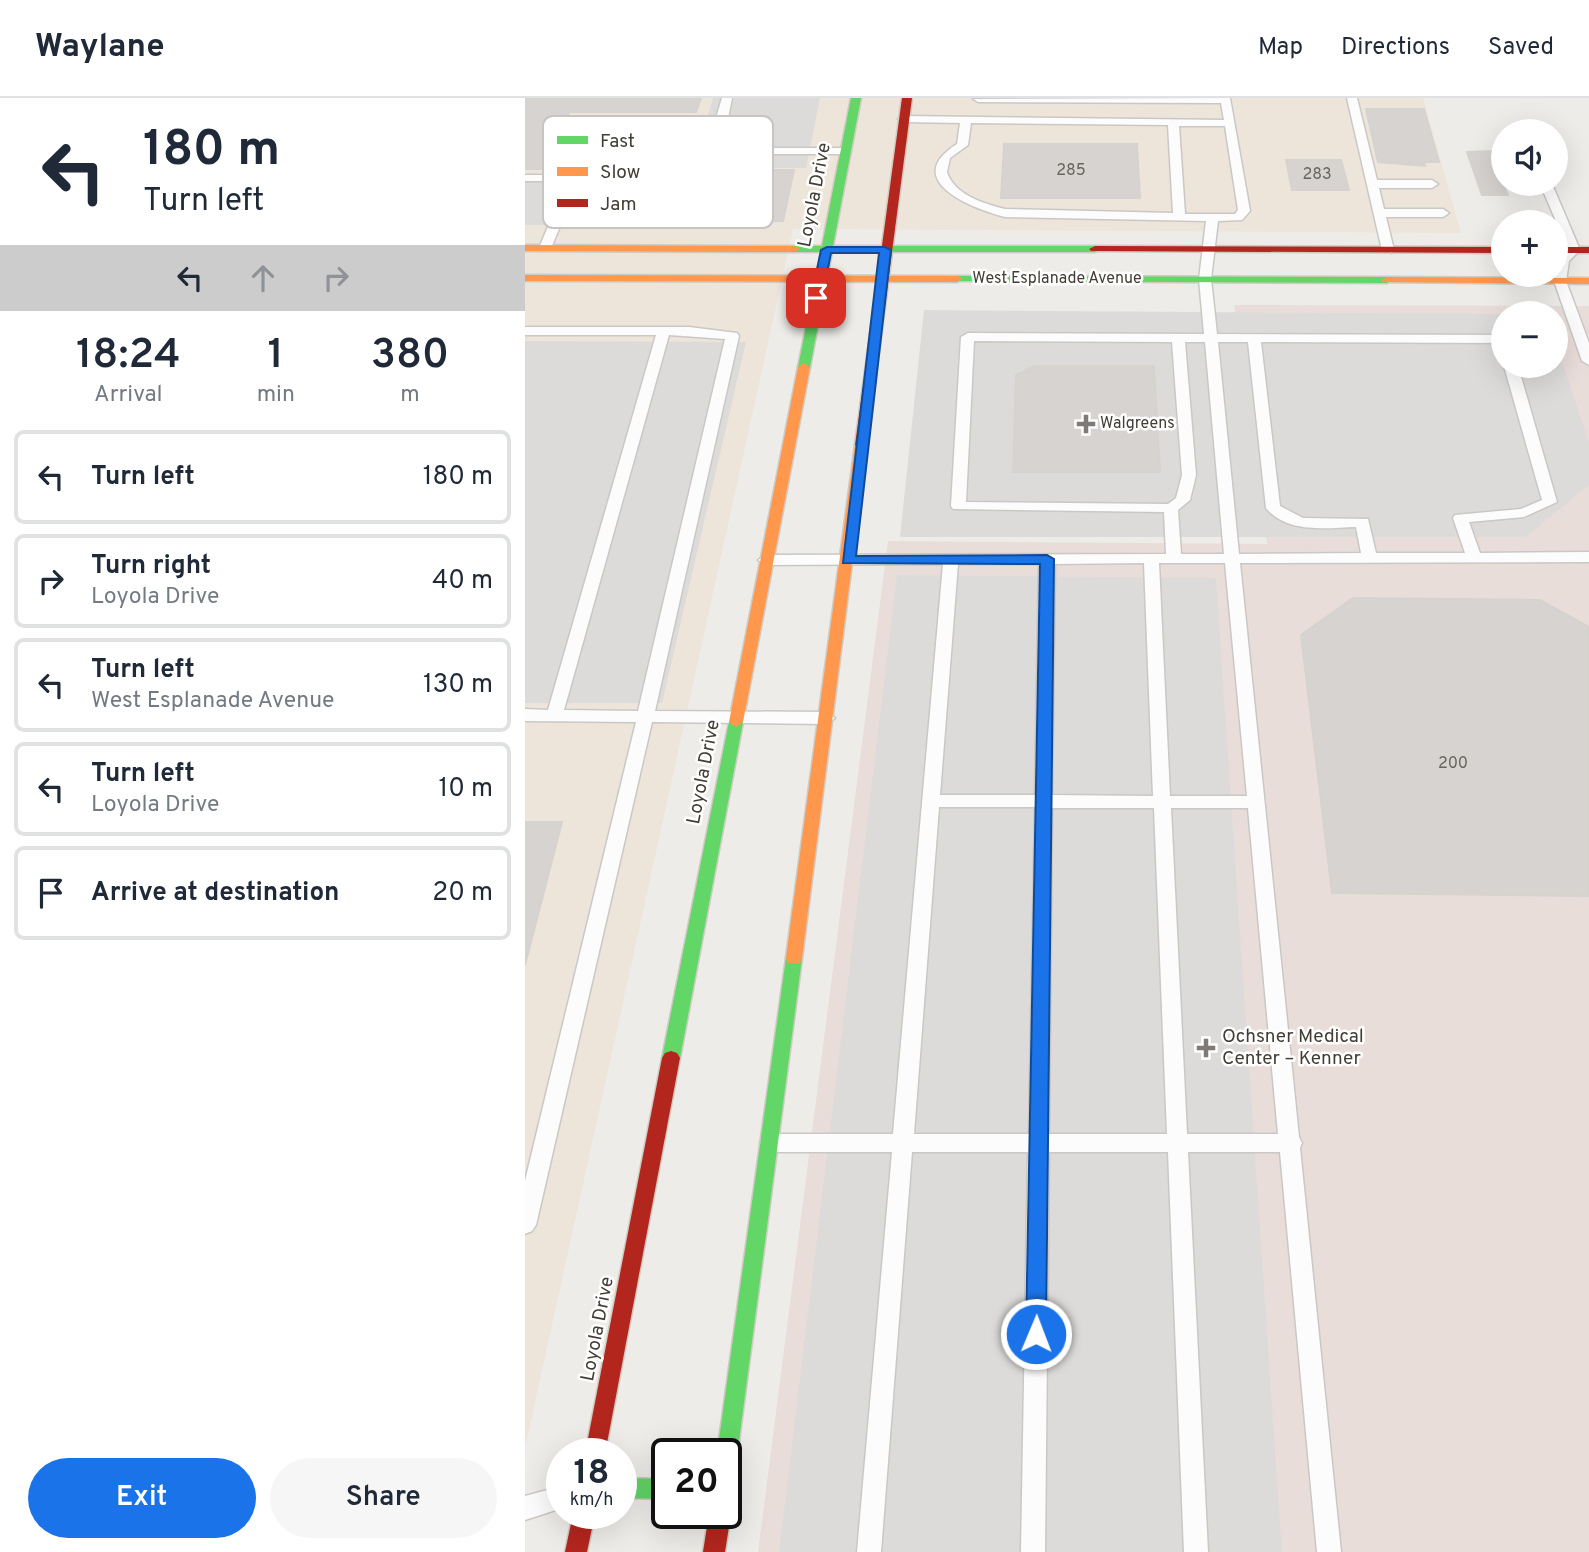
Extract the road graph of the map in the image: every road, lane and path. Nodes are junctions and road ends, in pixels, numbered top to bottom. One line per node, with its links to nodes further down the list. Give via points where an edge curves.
1 (727, 98): 6 (lane)
2 (856, 98): 12 (main road, Loyola Drive)
3 (907, 98): 7 (main road)
4 (1352, 98): 15 (lane)
5 (978, 99): 9 (lane, via 1226,100)
6 (722, 116)
7 (904, 119): 8 (lane); 26 (main road, via 887,192)
8 (966, 120): 10 (lane); 20 (lane, via 962,145 945,156 941,174 948,188 983,208 1005,213)
9 (1229, 123): 10 (lane); 21 (lane, via 1244,211 1238,217)
10 (1173, 124): 20 (lane)
11 (773, 150): 12 (lane)
12 (845, 151): 25 (main road, Loyola Drive, via 845,191)
13 (525, 178): 14 (lane)
14 (543, 178)
15 (1372, 184): 16 (lane); 18 (lane)
16 (1432, 184)
17 (1552, 196): 30 (lane)
18 (1379, 213): 19 (lane); 28 (lane)
19 (1443, 213)
20 (1179, 217): 21 (lane)
21 (1212, 218): 27 (lane)
22 (554, 228): 24 (lane)
23 (525, 248): 24 (main road, West Esplanade Avenue)
24 (545, 248): 25 (main road, West Esplanade Avenue)
25 (827, 250): 26 (main road, West Esplanade Avenue); 32 (main road, Loyola Drive)
26 (885, 250): 27 (main road, West Esplanade Avenue); 33 (main road)
27 (1209, 250): 28 (main road, West Esplanade Avenue); 34 (lane)
28 (1388, 250): 29 (main road, West Esplanade Avenue)
29 (1491, 250)
30 (1581, 250)
31 (525, 278): 32 (main road, West Esplanade Avenue)
32 (820, 278): 33 (main road, West Esplanade Avenue); 57 (main road, Loyola Drive)
33 (881, 278): 34 (main road, West Esplanade Avenue); 58 (main road)
34 (1205, 279): 35 (main road, West Esplanade Avenue); 42 (lane)
35 (1491, 281)
36 (1568, 281): 37 (main road, West Esplanade Avenue)
37 (1589, 281)
38 (1562, 287): 45 (lane)
39 (525, 331): 40 (lane)
40 (664, 331): 60 (lane); 61 (lane, via 732,336)
41 (1178, 338): 42 (lane); 47 (lane, via 1189,475 1183,500); 47 (lane, via 968,337 958,506)
42 (1211, 338): 43 (lane); 53 (lane)
43 (1254, 338): 44 (lane); 54 (lane, via 1273,508 1281,517 1296,521 1363,522)
44 (1491, 339)
45 (1589, 361)
46 (1515, 378): 55 (lane, via 1551,502 1524,513 1460,518)
47 (1171, 508): 52 (lane)
48 (1589, 543): 56 (lane)
49 (951, 559): 50 (lane); 58 (lane); 64 (lane)
50 (1047, 559): 51 (lane); 65 (lane)
51 (1151, 559): 52 (lane); 66 (lane)
52 (1174, 559): 53 (lane)
53 (1233, 559): 54 (lane); 67 (lane)
54 (1370, 559): 55 (lane)
55 (1475, 559): 56 (lane)
56 (1587, 559)
57 (766, 560): 58 (lane); 62 (main road, Loyola Drive)
58 (848, 560): 63 (main road)
59 (525, 715): 60 (lane)
60 (554, 716): 61 (lane)
61 (646, 716): 62 (lane); 73 (lane)
62 (736, 717): 63 (lane); 74 (main road, Loyola Drive)
63 (827, 718): 68 (main road)
64 (931, 801): 65 (lane); 69 (lane)
65 (1041, 801): 66 (lane); 70 (lane)
66 (1160, 802): 67 (lane); 71 (lane)
67 (1257, 802): 72 (lane)
68 (769, 1143): 69 (lane); 75 (main road)
69 (903, 1143): 70 (lane); 82 (lane)
70 (1038, 1143): 71 (lane); 83 (lane)
71 (1177, 1143): 72 (lane); 84 (lane)
72 (1292, 1143): 85 (lane)
73 (525, 1225)
74 (598, 1438)
75 (729, 1438)
76 (546, 1501): 77 (lane)
77 (525, 1508)
78 (581, 1529): 80 (main road)
79 (718, 1529): 81 (main road)
80 (576, 1552)
81 (714, 1552)
82 (869, 1552)
83 (1033, 1552)
84 (1196, 1552)
85 (1329, 1552)

